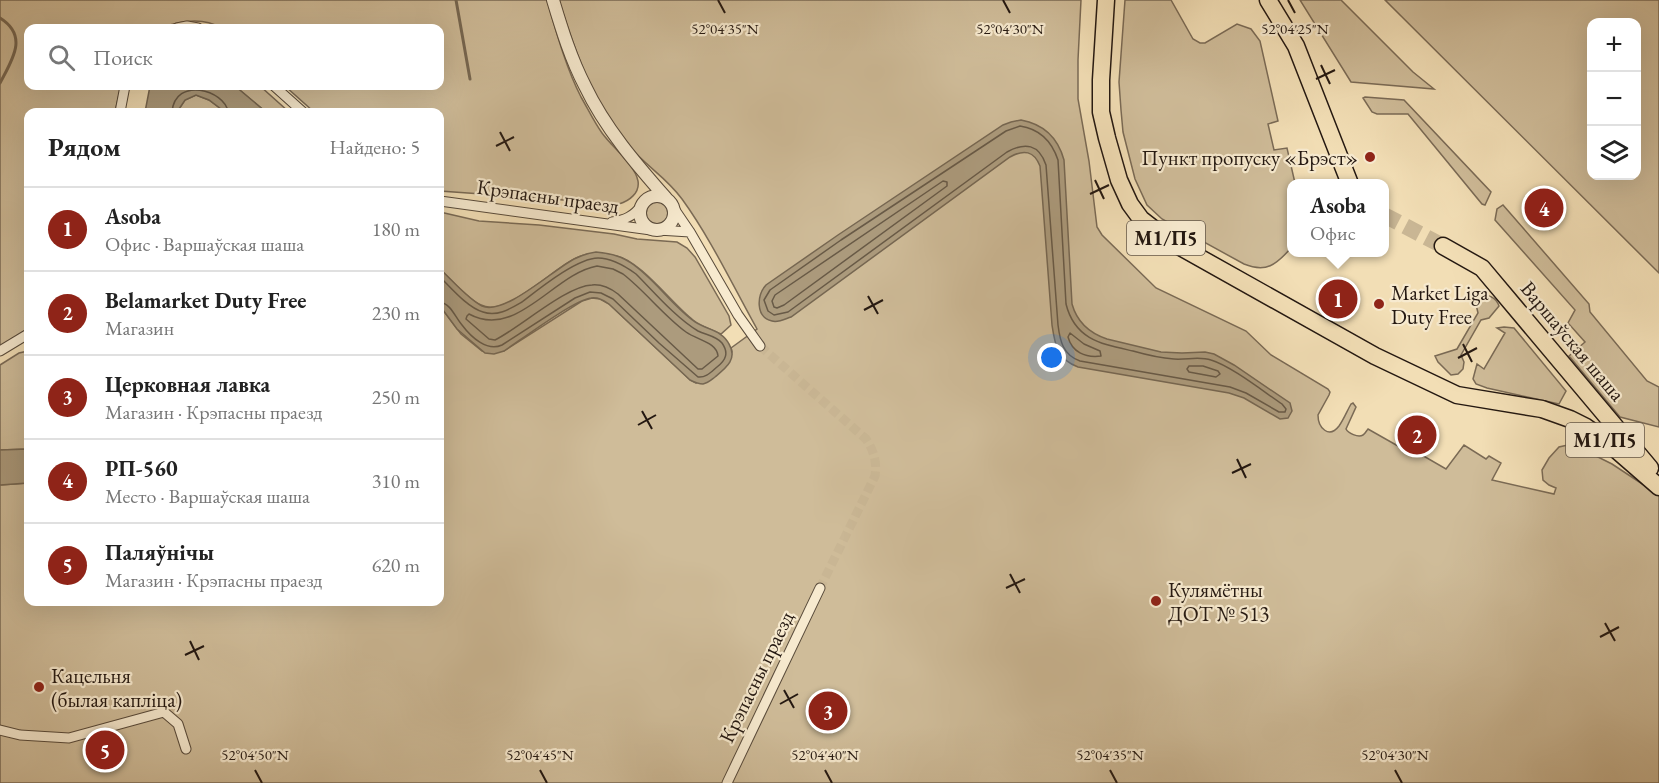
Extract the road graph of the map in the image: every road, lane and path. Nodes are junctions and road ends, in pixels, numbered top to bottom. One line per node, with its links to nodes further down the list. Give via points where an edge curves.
1 (553, 0): 8 (street, Крэпасны праезд, via 585,88)
2 (1106, 0): 21 (highway, М1/П5, via 1101,112 1119,180 1134,211 1149,226 1375,356 1457,394 1542,409 1578,423 1605,440)
3 (1268, 0): 9 (highway, via 1296,46)
4 (124, 90): 6 (street)
5 (278, 90): 7 (street)
6 (121, 108)
7 (299, 108)
8 (639, 168): 11 (street, Крэпасны праезд); 12 (street, via 644,183)
9 (1348, 179)
10 (444, 202): 13 (street, Крэпасны праезд)
11 (669, 203): 12 (street, via 660,196 649,198); 14 (street, via 674,218 663,229); 15 (street, Крэпасны праезд)
12 (641, 206): 13 (street, via 630,217); 14 (street, via 640,217 646,227)
13 (604, 223): 14 (street, Крэпасны праезд)
14 (655, 230): 15 (street, Крэпасны праезд)
15 (690, 232): 18 (street, Крэпасны праезд)
16 (1443, 246): 20 (highway, Варшаўская шаша / М1/П5, via 1482,268)
17 (24, 336): 19 (street)
18 (760, 345)
19 (0, 351)
20 (1659, 477)
21 (1659, 486)
22 (820, 588): 25 (street, Крэпасны праезд)
23 (0, 730): 24 (street, via 69,738 164,712 178,724)
24 (186, 749)
25 (727, 783)

